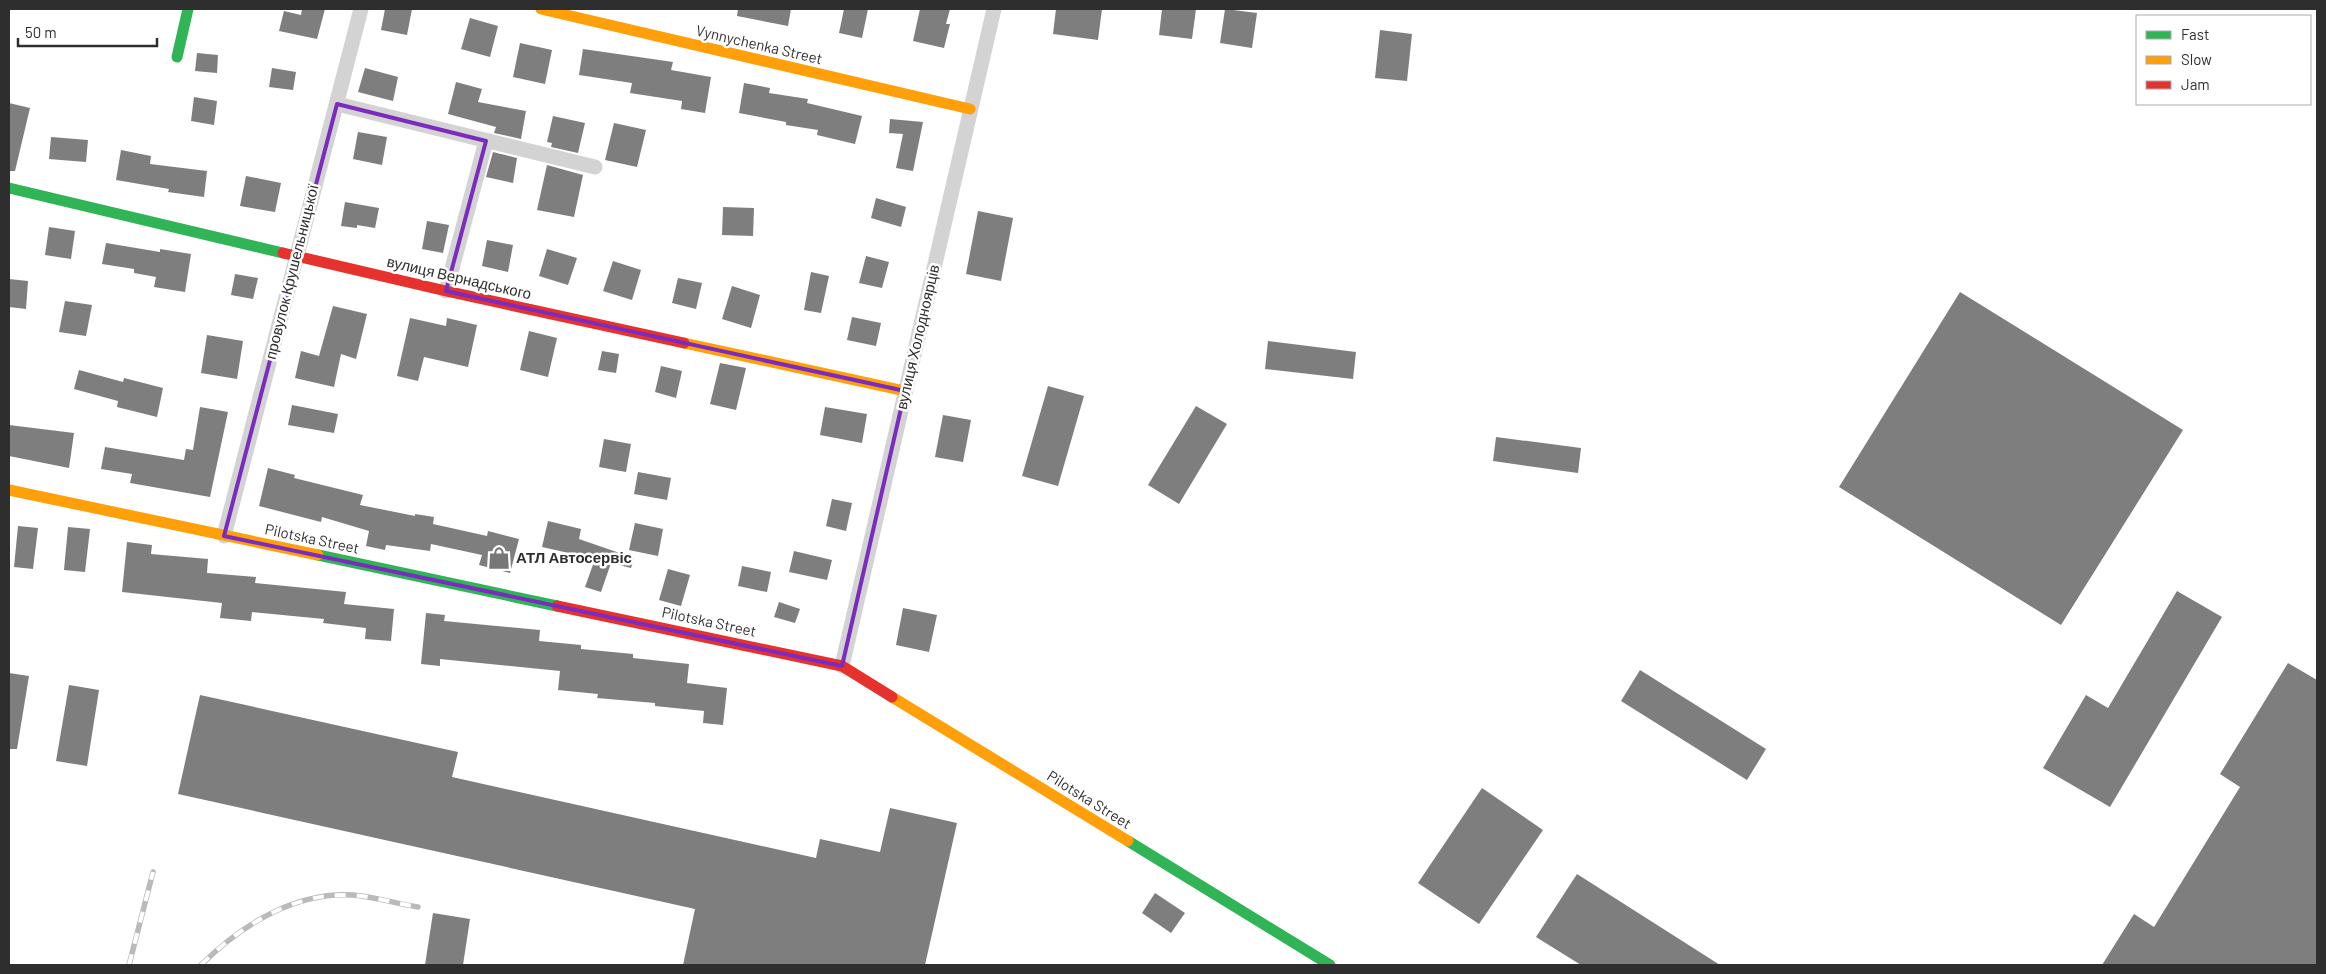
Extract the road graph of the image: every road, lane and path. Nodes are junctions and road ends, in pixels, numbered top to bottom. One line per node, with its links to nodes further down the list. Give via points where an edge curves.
1 (188, 9): 5 (street)
2 (361, 9): 6 (street, провулок Крушельницької)
3 (541, 9): 7 (street, Vynnychenka Street)
4 (994, 9): 7 (street, вулиця Холодноярців)
5 (176, 57)
6 (337, 104): 8 (street); 11 (street, провулок Крушельницької)
7 (970, 110): 13 (street, вулиця Холодноярців)
8 (486, 141): 9 (street); 12 (street)
9 (595, 167)
10 (9, 188): 11 (street, вулиця Вернадського)
11 (296, 256): 12 (street, вулиця Вернадського); 15 (street, провулок Крушельницької)
12 (446, 291): 13 (street, вулиця Вернадського)
13 (905, 391): 16 (street, вулиця Холодноярців)
14 (9, 490): 15 (street, Pilotska Street)
15 (224, 536): 16 (street, Pilotska Street)
16 (842, 666): 17 (street, Pilotska Street)
17 (1330, 965)

